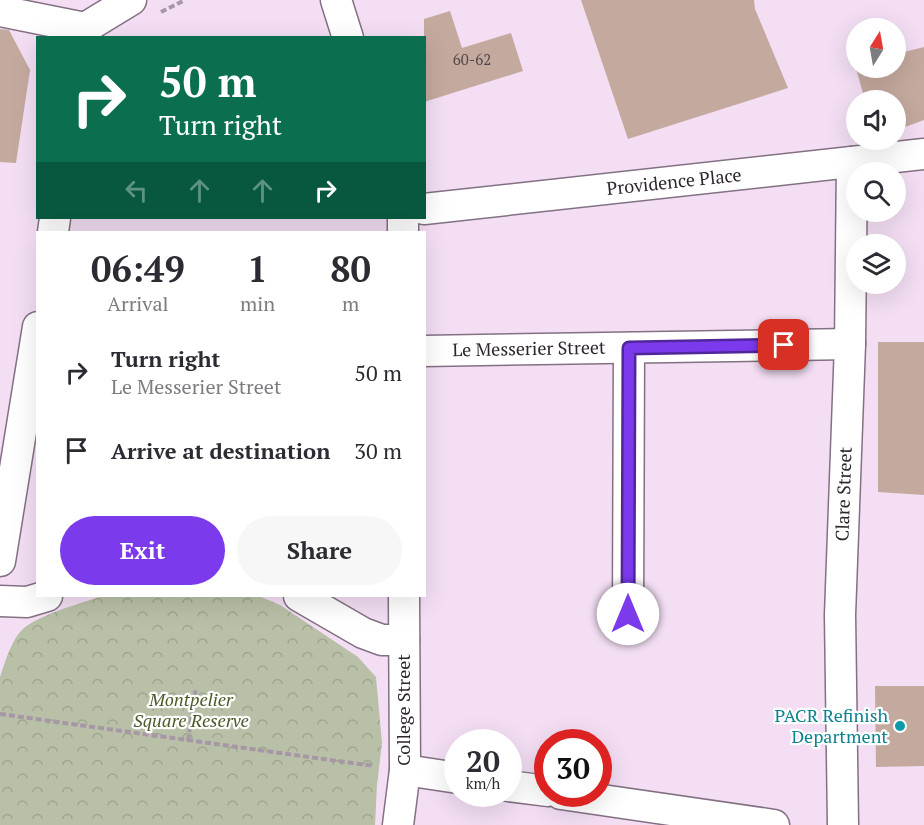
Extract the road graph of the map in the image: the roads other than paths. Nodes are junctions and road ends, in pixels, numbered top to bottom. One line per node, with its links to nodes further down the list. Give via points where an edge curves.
1 (132, 0): 4 (street)
2 (336, 0): 5 (street)
3 (0, 11): 4 (street)
4 (85, 32)
5 (347, 36)
6 (924, 154): 7 (street, Providence Place)
7 (852, 162)
8 (846, 163): 9 (street, Providence Place)
9 (426, 209)
10 (851, 222): 12 (street, Clare Street)
11 (36, 339): 15 (street)
12 (850, 344): 13 (street, Le Messerier Street); 27 (street, Clare Street, via 840,615)
13 (629, 348): 14 (street, Le Messerier Street); 20 (street)
14 (426, 351)
15 (0, 561)
16 (44, 597): 19 (street, via 27,602)
17 (301, 597): 21 (street, via 363,633 382,640)
18 (404, 597): 21 (street, College Street)
19 (0, 601)
20 (628, 614)
21 (404, 640): 22 (street, College Street)
22 (405, 770): 23 (street); 25 (street, College Street)
23 (444, 776)
24 (612, 801): 26 (street)
25 (398, 825)
26 (774, 825)
27 (843, 825)

